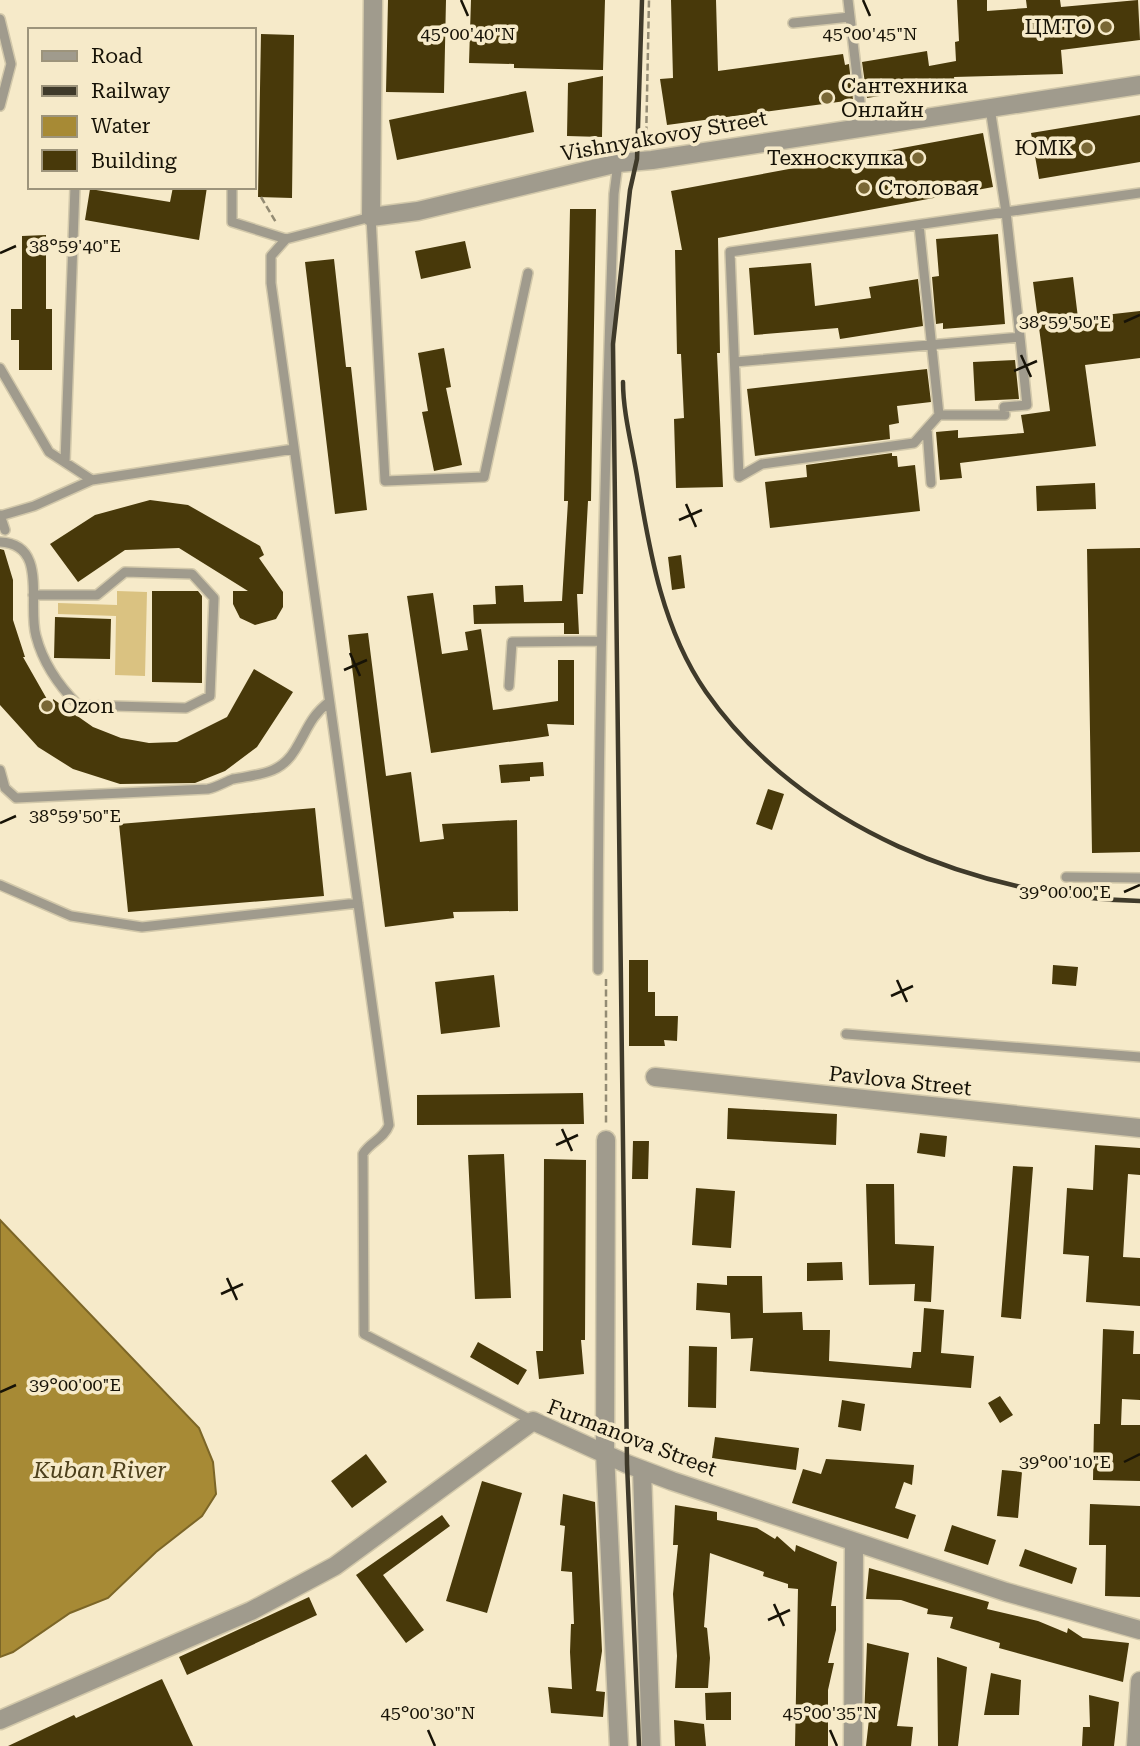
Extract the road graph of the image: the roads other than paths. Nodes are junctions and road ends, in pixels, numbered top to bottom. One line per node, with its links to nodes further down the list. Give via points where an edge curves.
1 (373, 0): 15 (street)
2 (848, 0): 3 (lane)
3 (850, 17): 5 (lane); 9 (lane)
4 (0, 19): 7 (lane, via 11,64)
5 (793, 23)
6 (1140, 85): 8 (street, Vishnyakovoy Street)
7 (0, 106)
8 (990, 108): 9 (street, Vishnyakovoy Street); 14 (lane)
9 (863, 127): 10 (street, Vishnyakovoy Street)
10 (618, 163): 15 (street, Vishnyakovoy Street, via 418,211); 33 (lane)
11 (75, 189): 26 (lane)
12 (232, 189): 17 (lane, via 232,222)
13 (1140, 192): 14 (lane)
14 (1006, 212): 16 (lane); 19 (lane)
15 (371, 217): 17 (lane); 18 (lane, via 385,481 484,477)
16 (919, 225): 20 (lane); 21 (lane, via 730,252)
17 (286, 239): 25 (lane, via 271,256 271,283)
18 (528, 273)
19 (1020, 337): 20 (lane); 23 (lane, via 1027,405 1004,407 1005,415)
20 (932, 344): 21 (lane); 23 (lane)
21 (735, 362): 24 (lane, via 740,477 762,464 914,443)
22 (0, 368): 26 (lane, via 35,432 49,452)
23 (939, 415): 24 (lane)
24 (927, 429): 28 (lane)
25 (294, 449): 27 (lane); 35 (lane)
26 (65, 463): 27 (lane)
27 (92, 480): 29 (lane)
28 (931, 483)
29 (0, 516): 30 (lane)
30 (5, 530)
31 (0, 542): 32 (lane, via 15,545 27,555 33,571)
32 (33, 595): 32 (lane, via 32,621 41,652 56,680 78,705 186,708 210,696 214,598 192,574 130,572 97,595)
33 (600, 641): 34 (lane, via 512,642); 41 (lane)
34 (509, 686)
35 (330, 702): 36 (lane, via 313,715 295,750 282,764 260,777 231,780 208,789 16,798 5,788); 40 (lane)
36 (0, 770)
37 (1066, 877): 38 (lane)
38 (1140, 878)
39 (0, 885): 40 (lane, via 71,916 142,927)
40 (358, 903): 47 (lane, via 389,1125 386,1134 363,1154 365,1334)
41 (598, 970)
42 (846, 1034): 43 (lane)
43 (1140, 1056)
44 (655, 1077): 45 (street, Pavlova Street)
45 (1140, 1128)
46 (606, 1140): 48 (street)
47 (533, 1421): 48 (street, Furmanova Street); 53 (street, Furmanova Street, via 335,1566 251,1611)
48 (605, 1453): 49 (street, Furmanova Street); 54 (street)
49 (642, 1470): 50 (street, Furmanova Street); 55 (street)
50 (854, 1542): 51 (street, Furmanova Street); 56 (street)
51 (1140, 1630)
52 (1140, 1681): 57 (street)
53 (0, 1720)
54 (619, 1746)
55 (651, 1746)
56 (853, 1746)
57 (1136, 1746)

